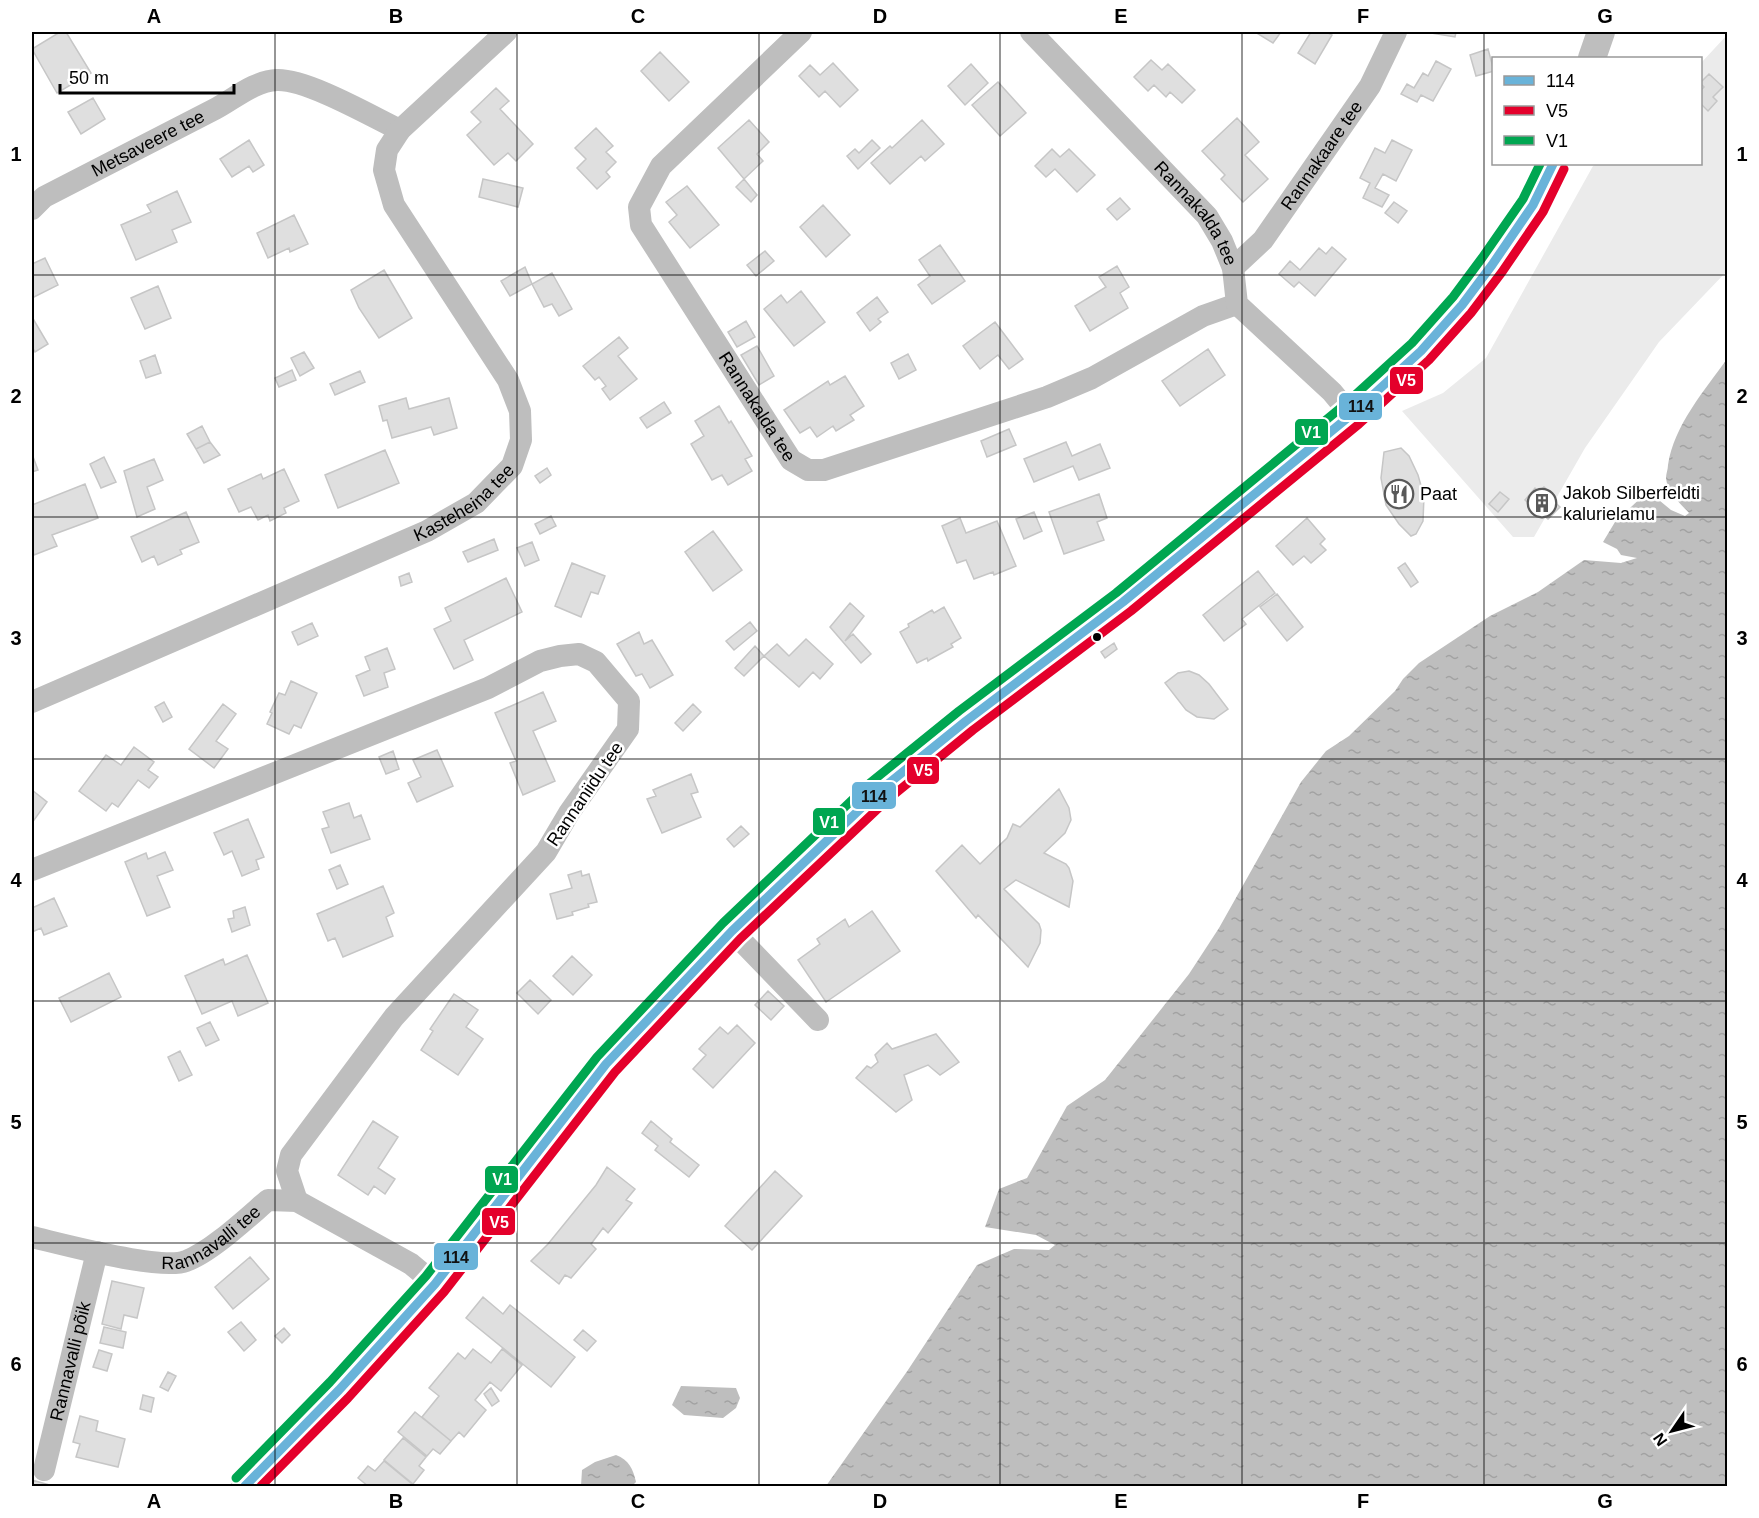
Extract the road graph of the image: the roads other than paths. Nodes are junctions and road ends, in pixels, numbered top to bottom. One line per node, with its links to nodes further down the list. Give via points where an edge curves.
1 (506, 32): 7 (street, Kasteheina tee)
2 (801, 32): 11 (street, Rannakalda tee, via 661,165 639,207 641,225 791,460 808,470 824,471 1047,397 1092,378 1203,315)
3 (1031, 32): 10 (street, Rannakalda tee, via 1208,216)
4 (1396, 32): 10 (street, Rannakaare tee, via 1370,86 1263,240)
5 (1601, 32): 6 (street)
6 (1592, 57)
7 (400, 130): 9 (street, Metsaveere tee, via 318,91 276,80 251,87 44,198); 13 (street, Kasteheina tee, via 387,150 384,170 394,205 508,380 520,411 521,440 512,466 476,503 427,531)
8 (1553, 165): 12 (street, via 1533,205 1462,305 1421,351)
9 (32, 209)
10 (1233, 268): 11 (street, Rannakalda tee)
11 (1237, 304): 12 (street, via 1332,392)
12 (1351, 415): 15 (street, via 1123,602 878,792)
13 (32, 702)
14 (32, 870): 17 (street, Rannaniidu tee, via 489,688 540,660 579,654 596,662 610,677 629,701 628,729 546,852 394,1017 291,1155 287,1171)
15 (732, 931): 16 (street); 20 (street, via 606,1064)
16 (818, 1020)
17 (297, 1201): 19 (street, Rannavalli tee, via 268,1200 214,1244 186,1261 172,1264); 20 (street, Rannavalli tee, via 411,1264)
18 (32, 1237): 19 (street, Rannavalli tee)
19 (97, 1252): 21 (street, Rannavalli põik)
20 (435, 1284): 22 (street)
21 (44, 1470)
22 (246, 1486)

